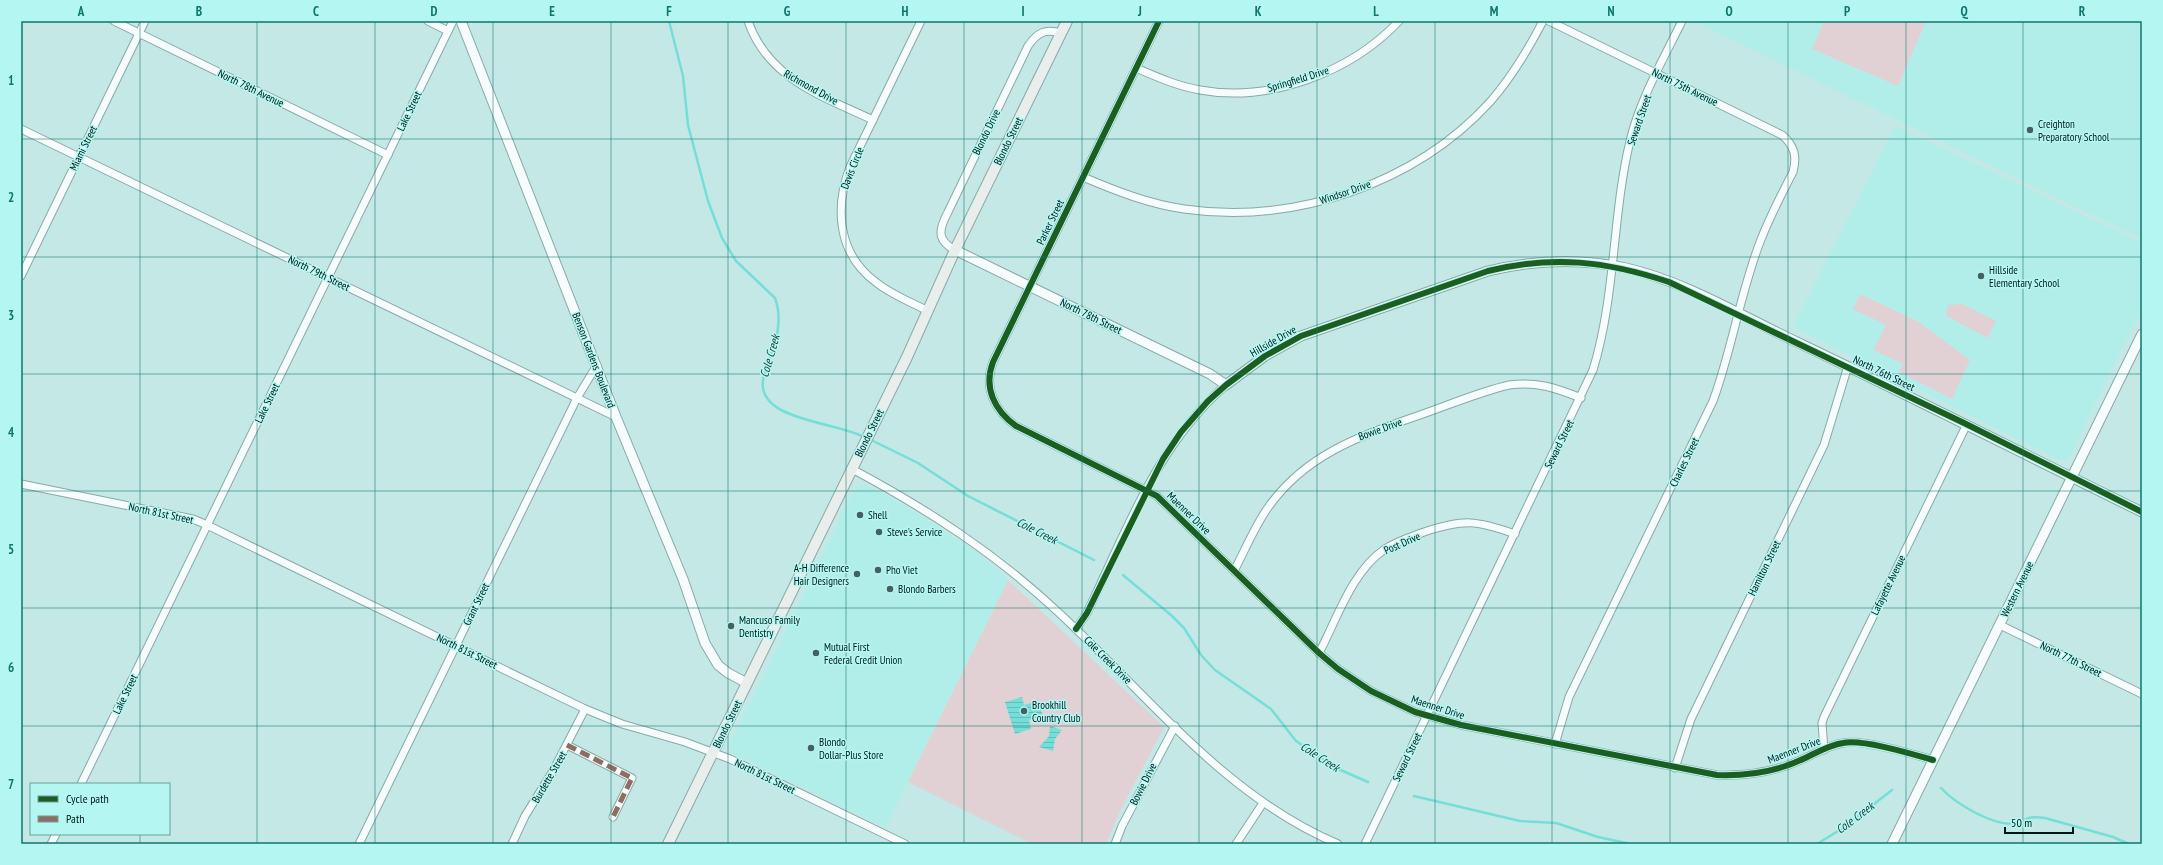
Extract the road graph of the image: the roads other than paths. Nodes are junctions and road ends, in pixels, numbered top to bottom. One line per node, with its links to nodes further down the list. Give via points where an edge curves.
1 (114, 21): 15 (street, North 78th Avenue)
2 (145, 21): 15 (street, Miami Street)
3 (428, 21): 14 (street)
4 (453, 21): 14 (street, Lake Street)
5 (461, 21): 33 (street, Benson Gardens Boulevard)
6 (748, 21): 19 (street, Richmond Drive, via 759,45 781,71)
7 (921, 21): 19 (street, Davis Circle)
8 (1067, 21): 16 (main road, Blondo Street)
9 (1159, 21): 17 (street, Parker Street)
10 (1399, 21): 17 (street, Springfield Drive, via 1350,60 1307,78 1263,90 1200,90)
11 (1543, 21): 24 (street, Windsor Drive, via 1510,77 1490,102 1466,125 1441,146 1414,163 1354,190 1318,202 1284,209 1219,213 1152,203)
12 (1549, 21): 18 (street, North 75th Avenue)
13 (1682, 21): 18 (street, Seward Street)
14 (448, 31): 21 (street, Lake Street)
15 (139, 33): 21 (street, North 78th Avenue); 22 (street, Miami Street)
16 (1061, 33): 25 (main road, Blondo Street); 25 (street, Blondo Drive, via 1046,31 1028,46 941,228 945,244)
17 (1136, 68): 24 (street, Parker Street)
18 (1657, 73): 23 (street, North 75th Avenue, via 1782,135 1795,152); 26 (street, Seward Street, via 1639,113 1630,142)
19 (873, 120): 30 (street, Davis Circle, via 843,185 840,206 842,227 853,256 870,278 890,292)
20 (21, 128): 22 (street, North 79th Street)
21 (388, 155): 28 (street, Lake Street)
22 (79, 157): 27 (street, Miami Street); 28 (street, North 79th Street)
23 (1792, 172): 31 (street, Charles Street, via 1760,242)
24 (1083, 177): 29 (street, Parker Street)
25 (955, 250): 29 (street, North 78th Street); 30 (main road, Blondo Street)
26 (1612, 266): 31 (street, North 76th Street, via 1670,282); 35 (street, Hillside Drive, via 1573,261 1543,262 1488,271 1301,336 1265,356); 37 (street, Seward Street, via 1600,345)
27 (21, 276)
28 (328, 278): 36 (street, North 79th Street); 46 (street, Lake Street)
29 (1030, 286): 35 (street, North 78th Street, via 1210,374); 40 (street, Parker Street, via 993,362 989,379 996,406 1005,417)
30 (928, 310): 41 (main road, Blondo Street)
31 (1739, 314): 34 (street, North 76th Street); 58 (street, Charles Street, via 1713,401 1569,697)
32 (2142, 334): 42 (street, Western Avenue)
33 (597, 365): 36 (street, Grant Street); 38 (street, Benson Gardens Boulevard)
34 (1848, 366): 39 (street, North 76th Street); 63 (street, Hamilton Street, via 1824,445 1691,719)
35 (1226, 385): 44 (street, Hillside Drive, via 1181,432)
36 (577, 398): 38 (street, North 79th Street); 51 (street, Grant Street)
37 (1581, 398): 47 (street, Seward Street); 48 (street, Bowie Drive, via 1546,385 1509,385 1342,444 1310,464 1278,495 1258,523)
38 (616, 417): 53 (street, Benson Gardens Boulevard, via 683,579 711,655 723,670)
39 (1967, 424): 42 (street, North 76th Street); 60 (street, Lafayette Avenue, via 1824,717)
40 (1020, 427): 44 (street, Maenner Drive)
41 (852, 469): 50 (street, Cole Creek Drive, via 918,505 968,538 1008,567); 53 (main road, Blondo Street)
42 (2072, 477): 45 (street, North 76th Street); 49 (street, Western Avenue)
43 (21, 484): 46 (street, North 81st Street)
44 (1146, 490): 48 (street, Maenner Drive, via 1160,498); 50 (street, Hillside Drive, via 1087,613)
45 (2142, 512)
46 (207, 525): 51 (street, North 81st Street); 64 (street, Lake Street)
47 (1515, 534): 52 (street, Post Drive, via 1479,522 1463,522 1443,526 1386,548 1364,569); 56 (street, Seward Street)
48 (1234, 571): 52 (street, Maenner Drive)
49 (2000, 624): 54 (street, North 77th Street); 62 (street, Western Avenue)
50 (1076, 629): 57 (street, Cole Creek Drive)
51 (456, 645): 55 (street, North 81st Street); 69 (street, Grant Street)
52 (1319, 653): 56 (street, Maenner Drive, via 1371,691)
53 (747, 683): 61 (main road, Blondo Street)
54 (2142, 694)
55 (585, 709): 59 (street, Burdette Street); 61 (street, North 81st Street, via 622,724)
56 (1427, 716): 58 (street, Maenner Drive); 76 (street, Seward Street)
57 (1175, 726): 65 (street, Cole Creek Drive, via 1229,777); 73 (street, Bowie Drive)
58 (1555, 744): 63 (street, Maenner Drive)
59 (567, 745): 66 (street, via 632,778); 70 (street, Burdette Street, via 525,816)
60 (1824, 750): 62 (street, Maenner Drive, via 1843,743 1855,743); 63 (street, Maenner Drive, via 1784,767 1753,774 1717,775)
61 (713, 752): 71 (main road, Blondo Street); 72 (street, North 81st Street)
62 (1933, 760): 77 (street, Western Avenue)
63 (1675, 768)
64 (81, 783)
65 (1263, 803): 74 (street); 75 (street, Cole Creek Drive)
66 (613, 817)
67 (56, 835): 68 (street)
68 (51, 844)
69 (359, 844)
70 (512, 844)
71 (668, 844)
72 (905, 844)
73 (1115, 844)
74 (1236, 844)
75 (1338, 844)
76 (1366, 844)
77 (1892, 844)

